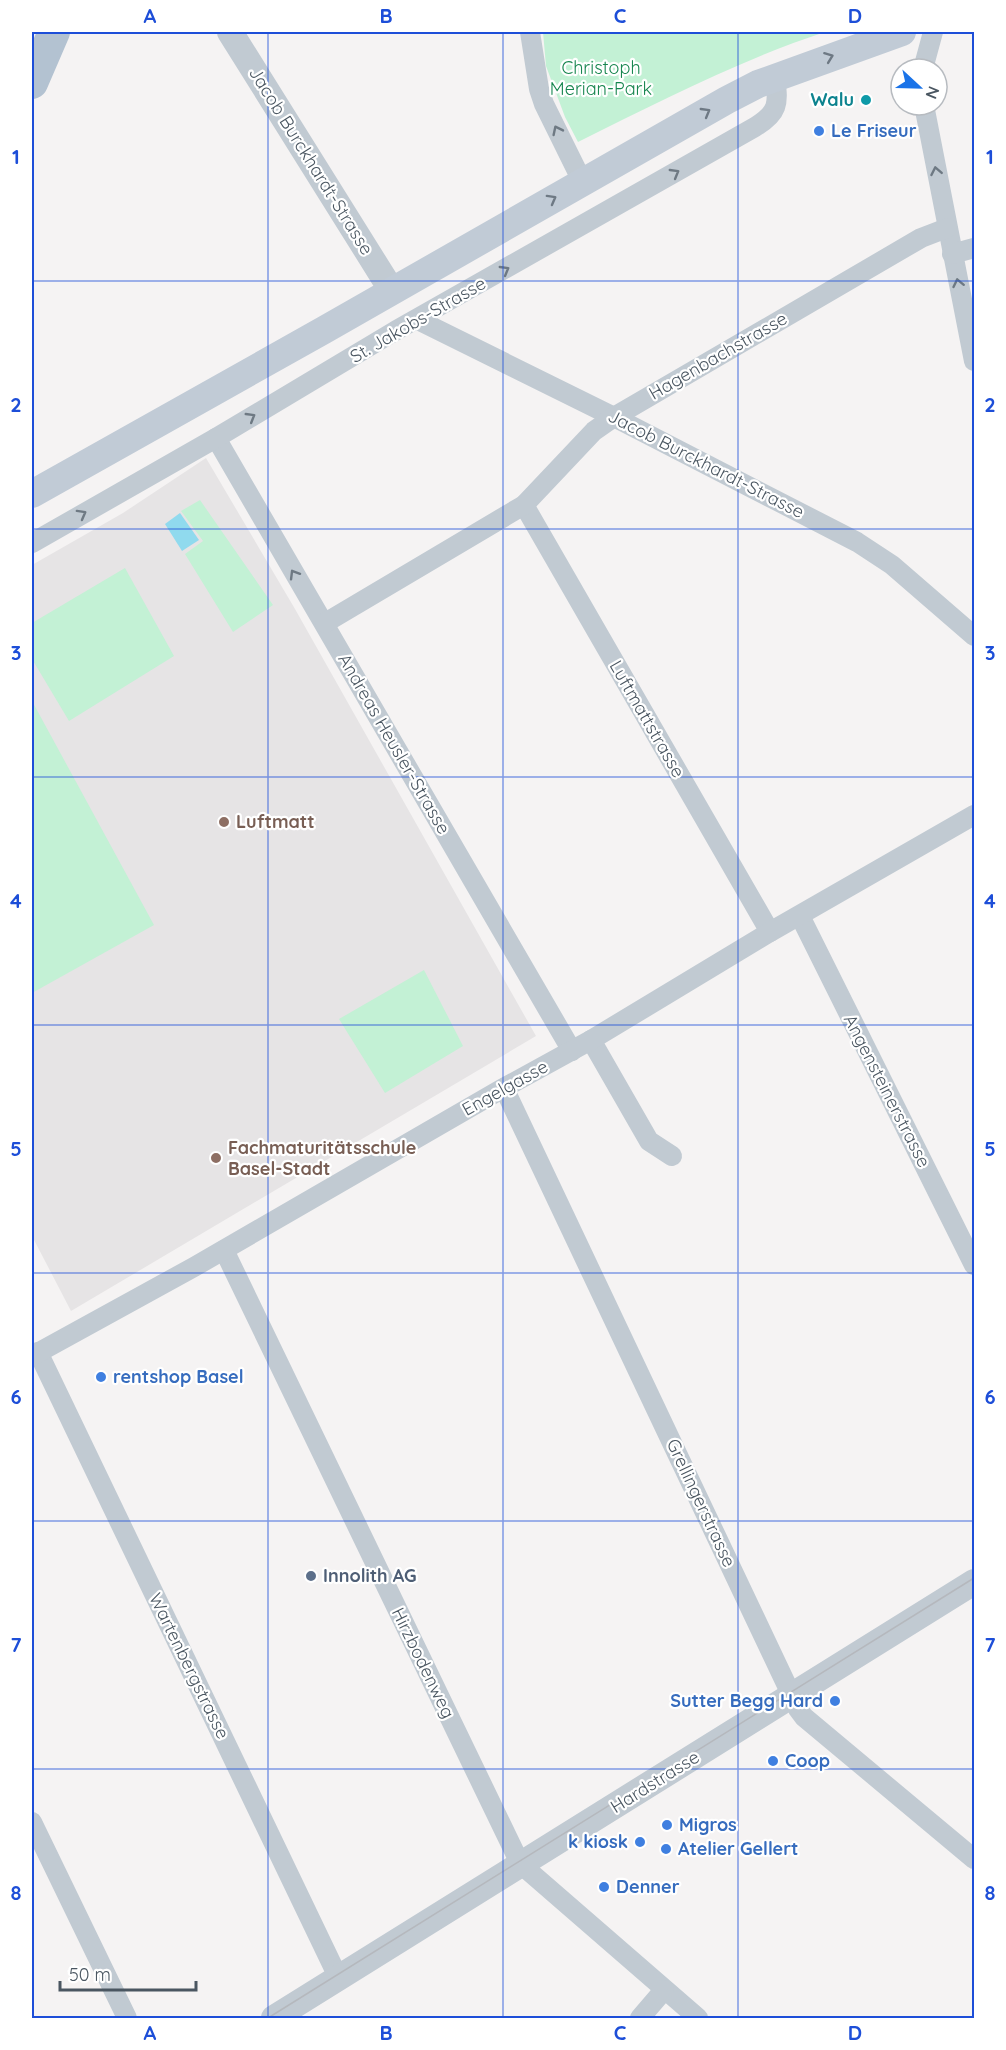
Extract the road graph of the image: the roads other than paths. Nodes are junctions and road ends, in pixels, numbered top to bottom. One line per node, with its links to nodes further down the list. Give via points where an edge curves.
1 (54, 32): 8 (main road)
2 (230, 32): 14 (street, Jacob Burckhardt-Strasse)
3 (531, 32): 10 (street, one-way to 3, via 544,104)
4 (902, 32): 7 (main road, one-way to 4)
5 (933, 32): 6 (street)
6 (926, 57)
7 (775, 78): 10 (main road, one-way to 7, via 727,100); 15 (street, St. Jakobs-Strasse, one-way to 7, via 766,121 777,102)
8 (32, 83)
9 (926, 117): 11 (street, one-way to 9)
10 (583, 183): 14 (main road, one-way to 10)
11 (948, 228): 13 (street); 17 (street, Hagenbachstrasse, via 921,238)
12 (975, 248): 13 (street)
13 (952, 254): 16 (street, one-way to 13)
14 (392, 291): 19 (main road)
15 (418, 320): 17 (street, Jacob Burckhardt-Strasse); 18 (street, St. Jakobs-Strasse, one-way to 15)
16 (975, 361)
17 (614, 417): 20 (street, Hagenbachstrasse, via 594,431); 23 (street, Jacob Burckhardt-Strasse, via 857,542 892,565)
18 (216, 438): 21 (street, St. Jakobs-Strasse, one-way to 18); 22 (street, Andreas Heusler-Strasse, one-way to 18)
19 (32, 494)
20 (524, 506): 22 (street, Hagenbachstrasse); 26 (street, Luftmattstrasse)
21 (32, 543)
22 (325, 623): 28 (street, Andreas Heusler-Strasse)
23 (975, 636)
24 (975, 815): 25 (street, Engelgasse)
25 (800, 916): 26 (street, Engelgasse); 32 (street, Angensteinerstrasse)
26 (770, 932): 27 (street, Engelgasse)
27 (591, 1040): 28 (street, Engelgasse); 30 (street, via 649,1140)
28 (572, 1051): 29 (street, Engelgasse)
29 (504, 1088): 31 (street, Engelgasse); 35 (street, Grellingerstrasse)
30 (672, 1156)
31 (224, 1250): 33 (street, Engelgasse); 38 (street, Hirzbodenweg)
32 (975, 1265)
33 (35, 1354): 39 (street, Wartenbergstrasse)
34 (975, 1582): 35 (street, Hardstrasse)
35 (792, 1697): 37 (street, Grellingerstrasse, via 804,1717); 38 (street, Hardstrasse)
36 (32, 1822): 41 (street)
37 (975, 1859)
38 (522, 1864): 39 (street, Hardstrasse); 40 (street, Hirzbodenweg)
39 (339, 1979): 42 (street, Hardstrasse)
40 (664, 1990): 43 (street); 44 (street, Hirzbodenweg)
41 (127, 2019)
42 (274, 2019)
43 (640, 2019)
44 (698, 2019)

